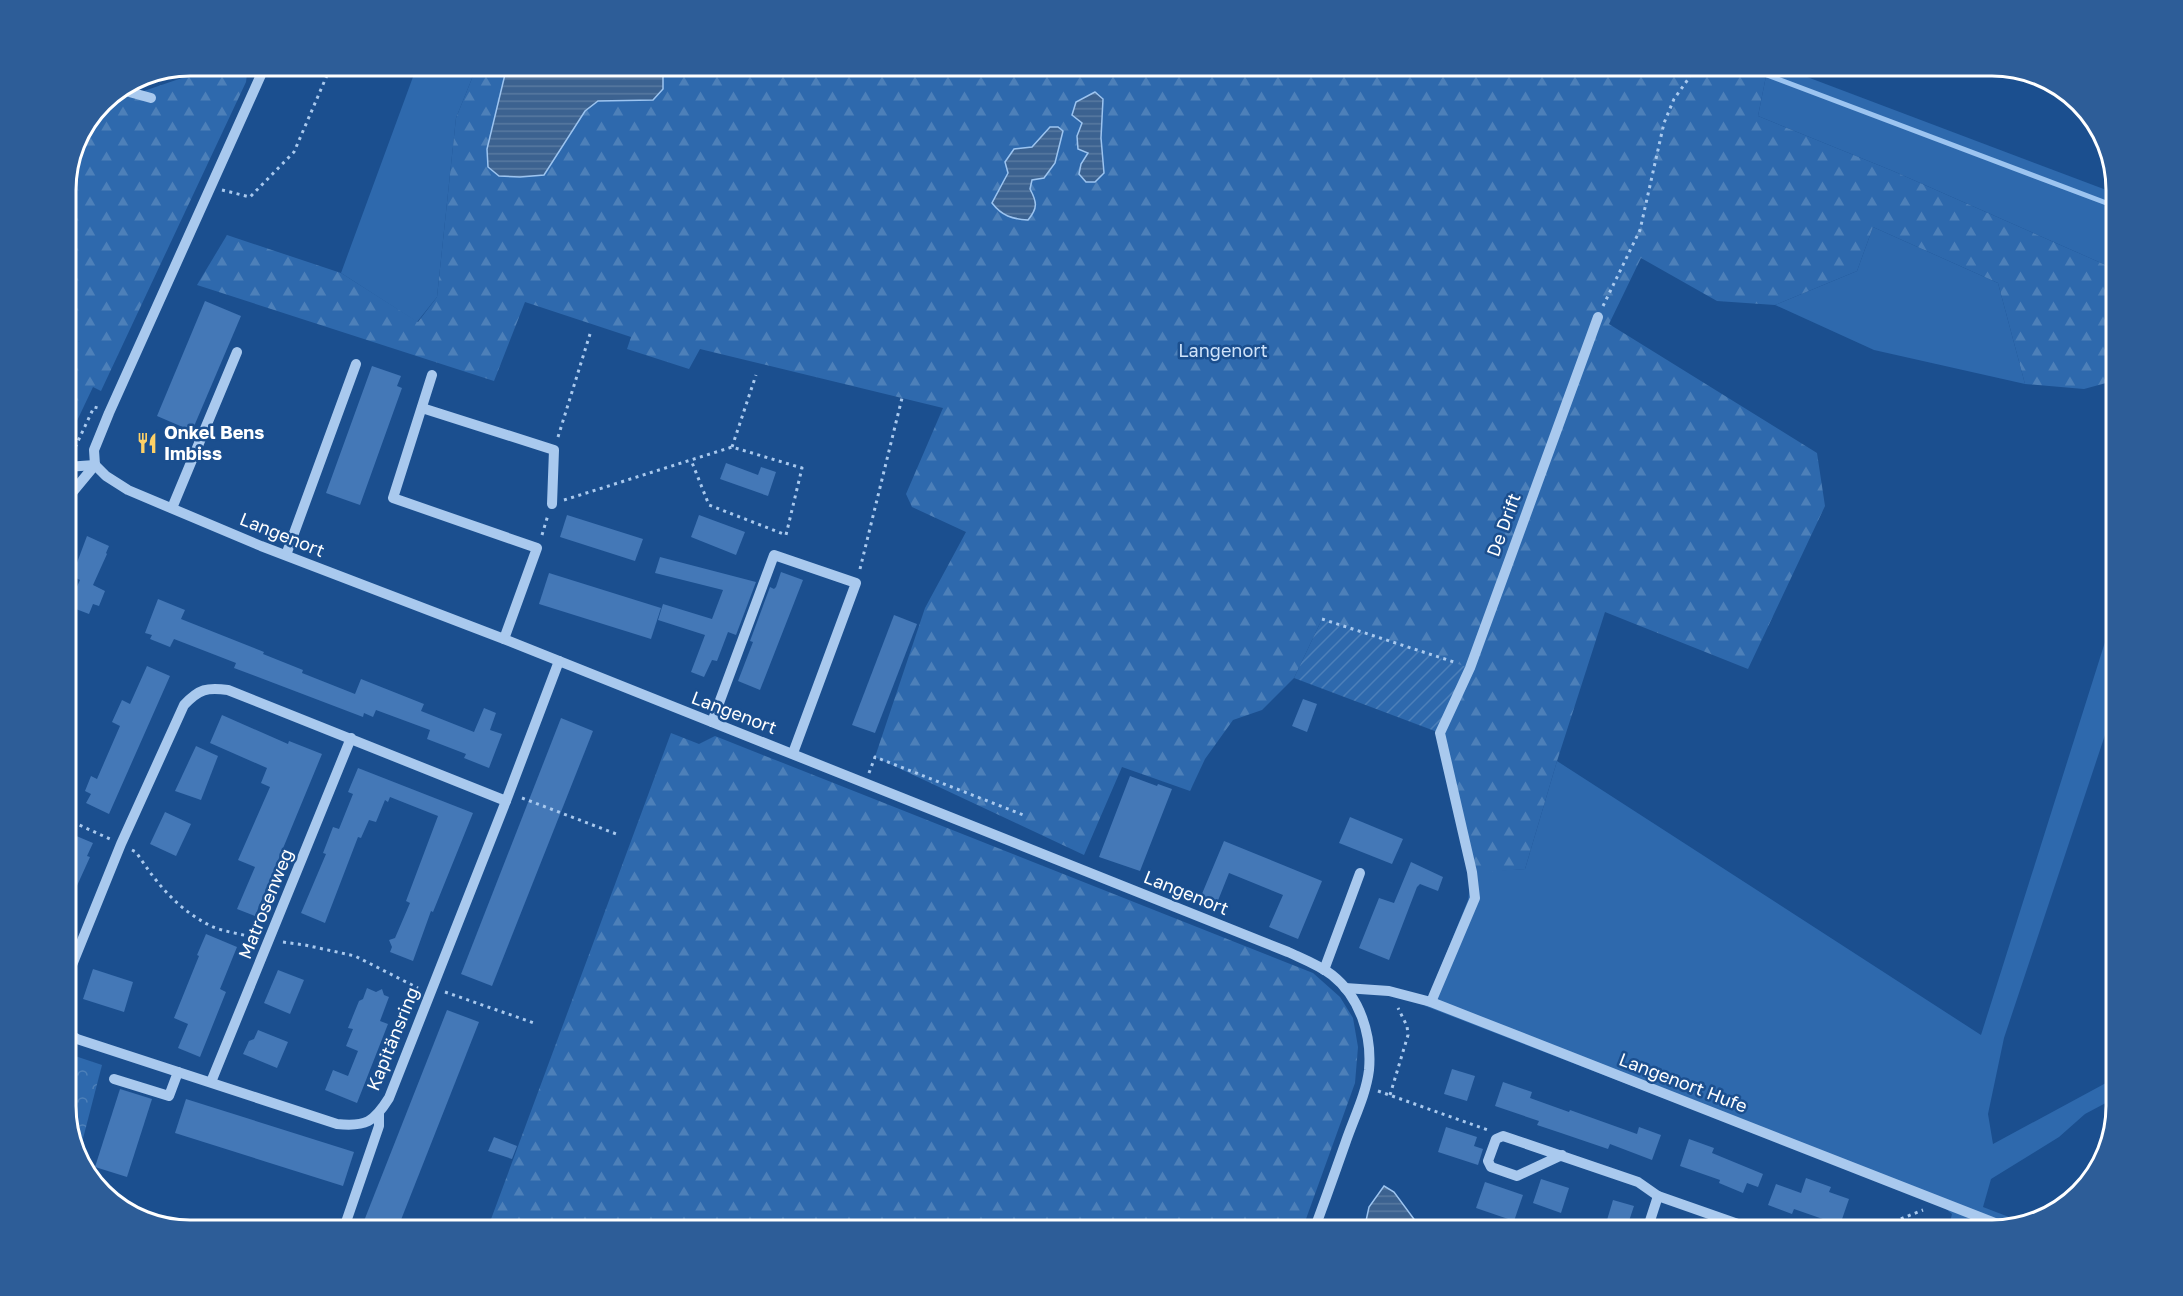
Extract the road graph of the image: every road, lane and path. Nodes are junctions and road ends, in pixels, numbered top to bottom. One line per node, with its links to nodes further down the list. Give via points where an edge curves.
1 (261, 76): 6 (street)
2 (327, 76): 6 (path, via 294,152 250,197)
3 (1690, 76): 7 (path, via 1664,123 1640,230)
4 (132, 93): 5 (street)
5 (151, 98)
6 (212, 187): 15 (street)
7 (1598, 317): 31 (street, De Drift)
8 (590, 334): 18 (path)
9 (237, 352): 24 (street)
10 (357, 364): 26 (street)
11 (432, 375): 14 (street)
12 (756, 375): 17 (path)
13 (902, 398): 27 (path)
14 (422, 408): 18 (street); 25 (street, via 393,498)
15 (109, 413): 16 (path, via 94,407); 20 (street, via 94,450)
16 (77, 443)
17 (732, 447): 19 (path); 19 (path, via 802,468 786,535 709,505)
18 (554, 450): 23 (street)
19 (691, 460): 23 (path)
20 (95, 465): 21 (street); 22 (street); 24 (street, Langenort, via 128,490)
21 (77, 466)
22 (77, 487)
23 (552, 504): 25 (path)
24 (172, 508): 26 (street, Langenort)
25 (537, 548): 29 (street)
26 (286, 555): 29 (street, Langenort)
27 (856, 583): 32 (street, via 774,555); 34 (street)
28 (1322, 618): 31 (path)
29 (504, 639): 30 (street, Langenort)
30 (559, 662): 32 (street, Langenort); 36 (street, Kapitänsring)
31 (1470, 668): 47 (street, De Drift, via 1440,733 1475,898)
32 (712, 722): 34 (street, Langenort)
33 (351, 738): 36 (street); 40 (street, via 228,690 211,687 195,693 184,705); 52 (street, Matrosenweg)
34 (793, 753): 35 (street, Langenort)
35 (866, 783): 37 (path, via 876,757); 43 (street, Langenort, via 1288,952)
36 (507, 797): 39 (path); 45 (street, Kapitänsring)
37 (1026, 816)
38 (77, 824): 40 (path)
39 (619, 835)
40 (121, 844): 42 (street)
41 (1360, 873): 43 (street)
42 (77, 953)
43 (1324, 970): 44 (street, Langenort)
44 (1345, 988): 46 (street, Langenort Hufe); 61 (street, Langenort, via 1364,1022 1369,1070)
45 (430, 991): 48 (path, via 449,993); 55 (street, Kapitänsring, via 389,1098)
46 (1389, 991): 47 (street, Langenort Hufe); 54 (path, via 1408,1035)
47 (1431, 1002): 59 (street, Langenort Hufe)
48 (534, 1023)
49 (77, 1039): 50 (street, Kapitänsring)
50 (178, 1071): 51 (street, via 170,1096); 52 (street, Kapitänsring)
51 (114, 1079)
52 (212, 1082): 55 (street, Kapitänsring, via 337,1124 366,1124)
53 (1381, 1093): 54 (path)
54 (1388, 1095): 56 (path)
55 (379, 1113): 60 (street, via 379,1126)
56 (1503, 1136): 57 (street); 57 (street, via 1496,1139 1488,1161 1491,1167 1517,1176)
57 (1562, 1155): 58 (street, via 1638,1182)
58 (1658, 1196): 62 (street); 63 (street)
59 (1945, 1202): 64 (path); 65 (street, Langenort Hufe)
60 (347, 1220)
61 (1318, 1220)
62 (1650, 1220)
63 (1726, 1220)
64 (1899, 1220)
65 (1988, 1220)

